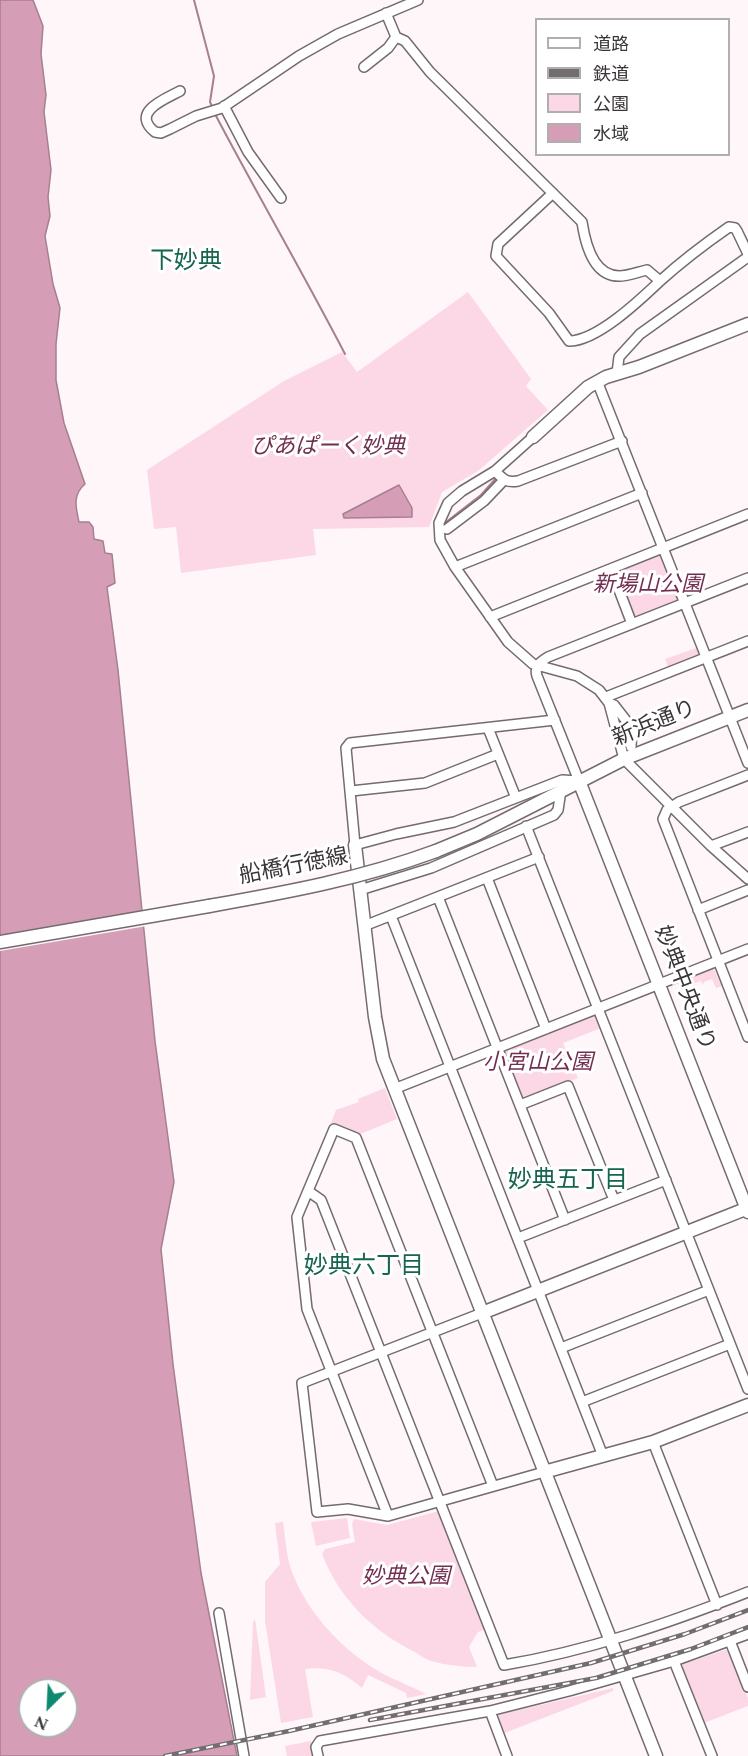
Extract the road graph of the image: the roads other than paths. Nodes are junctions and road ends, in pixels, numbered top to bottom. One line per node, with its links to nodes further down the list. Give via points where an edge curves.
1 (418, 0): 2 (street)
2 (386, 13): 3 (street); 6 (street, via 299,56)
3 (396, 36): 4 (street, via 388,48); 7 (street)
4 (364, 67)
5 (180, 91): 6 (street, via 149,109 147,122 155,132)
6 (223, 107): 8 (street, via 248,152)
7 (553, 193): 10 (street, via 582,222 593,261 618,276 647,270); 10 (street, via 498,244 496,256 549,313 569,341 591,336 646,296)
8 (281, 198)
9 (748, 258): 10 (street, via 737,231 729,227); 12 (street, via 640,334 619,357)
10 (660, 280)
11 (748, 324): 12 (street, via 639,368)
12 (617, 373): 13 (street)
13 (597, 381): 14 (street); 15 (street)
14 (533, 437): 16 (street)
15 (622, 441): 17 (street, via 518,481); 18 (street)
16 (495, 471): 17 (street); 22 (street, via 453,498 443,510 439,535)
17 (504, 480): 20 (street)
18 (642, 493): 21 (street); 22 (street)
19 (748, 514): 21 (street)
20 (447, 529)
21 (664, 548): 23 (street); 25 (street)
22 (455, 567): 26 (street)
23 (611, 569): 26 (street); 27 (street)
24 (748, 578): 25 (street)
25 (685, 603): 27 (street); 29 (street)
26 (490, 616): 30 (street, via 508,642 528,662)
27 (632, 624): 30 (street, via 548,657)
28 (748, 641): 29 (street)
29 (707, 657): 31 (street); 33 (street)
30 (538, 666): 31 (street, via 577,676); 34 (street, via 536,673)
31 (608, 700): 36 (street, via 632,728); 38 (street)
32 (748, 710): 33 (street, 新浜通り)
33 (730, 717): 38 (street, 新浜通り); 39 (street)
34 (555, 720): 35 (street); 41 (street)
35 (488, 728): 37 (street); 42 (street, via 350,743 346,748)
36 (631, 747)
37 (498, 754): 42 (street, via 425,783); 44 (street)
38 (624, 759): 41 (street, 新浜通り); 45 (street)
39 (748, 763)
40 (748, 775): 45 (street)
41 (579, 781): 43 (street, 船橋行徳線); 44 (street, via 562,780); 62 (street, 妙典中央通り)
42 (351, 790): 48 (street)
43 (561, 790): 46 (street, via 556,813); 59 (street, 船橋行徳線, bridge, via 477,834 365,875)
44 (516, 798): 48 (street, via 454,822)
45 (670, 807): 49 (street); 56 (street, via 664,814 664,825)
46 (526, 826): 50 (street); 53 (street, via 432,868)
47 (748, 832): 49 (street)
48 (355, 845): 53 (street)
49 (711, 846): 52 (street)
50 (539, 857): 51 (street); 63 (street)
51 (487, 878): 55 (street); 65 (street)
52 (748, 879)
53 (360, 890): 58 (street)
54 (748, 890): 56 (street)
55 (438, 897): 57 (street); 67 (street)
56 (698, 909): 61 (street)
57 (391, 916): 58 (street); 68 (street)
58 (364, 926): 69 (street, via 378,1034)
59 (0, 942)
60 (748, 949): 61 (street)
61 (718, 961): 62 (street); 64 (street)
62 (659, 985): 63 (street); 74 (street, 妙典中央通り)
63 (598, 1008): 65 (street); 71 (street)
64 (744, 1018): 66 (street)
65 (546, 1029): 67 (street)
66 (748, 1037)
67 (498, 1048): 68 (street); 70 (street)
68 (450, 1066): 69 (street); 77 (street)
69 (394, 1089): 80 (street)
70 (520, 1105): 73 (street, via 568,1086); 75 (street)
71 (666, 1180): 73 (street); 76 (street)
72 (308, 1191): 81 (street, via 334,1129 356,1138); 84 (street, via 321,1200); 85 (street, via 297,1217 307,1309)
73 (614, 1200): 75 (street)
74 (748, 1210): 76 (street)
75 (565, 1220): 77 (street)
76 (686, 1232): 78 (street); 79 (street)
77 (518, 1238): 79 (street)
78 (709, 1290): 82 (street); 83 (street)
79 (538, 1291): 80 (street); 83 (street)
80 (482, 1313): 81 (street); 91 (street)
81 (432, 1332): 84 (street); 92 (street)
82 (730, 1344): 86 (street); 87 (street)
83 (561, 1348): 87 (street)
84 (381, 1352): 85 (street); 93 (street)
85 (331, 1372): 94 (street); 94 (street, via 302,1383 316,1512 348,1509)
86 (748, 1389)
87 (582, 1402): 90 (street)
88 (748, 1405): 89 (street)
89 (653, 1442): 90 (street); 96 (street)
90 (603, 1456): 91 (street)
91 (544, 1472): 92 (street); 99 (street)
92 (493, 1486): 93 (street)
93 (439, 1501): 94 (street); 99 (street, via 504,1665)
94 (388, 1516)
95 (748, 1593): 96 (street)
96 (717, 1605): 99 (street)
97 (219, 1612): 105 (street)
98 (748, 1634): 100 (street)
99 (610, 1641): 102 (street)
100 (730, 1641): 101 (street); 103 (street)
101 (674, 1661): 102 (street); 109 (street)
102 (625, 1676): 104 (street); 108 (street)
103 (748, 1687)
104 (490, 1711): 106 (street, via 320,1741 316,1747); 107 (street)
105 (244, 1756)
106 (318, 1756)
107 (507, 1756)
108 (656, 1756)
109 (712, 1756)

